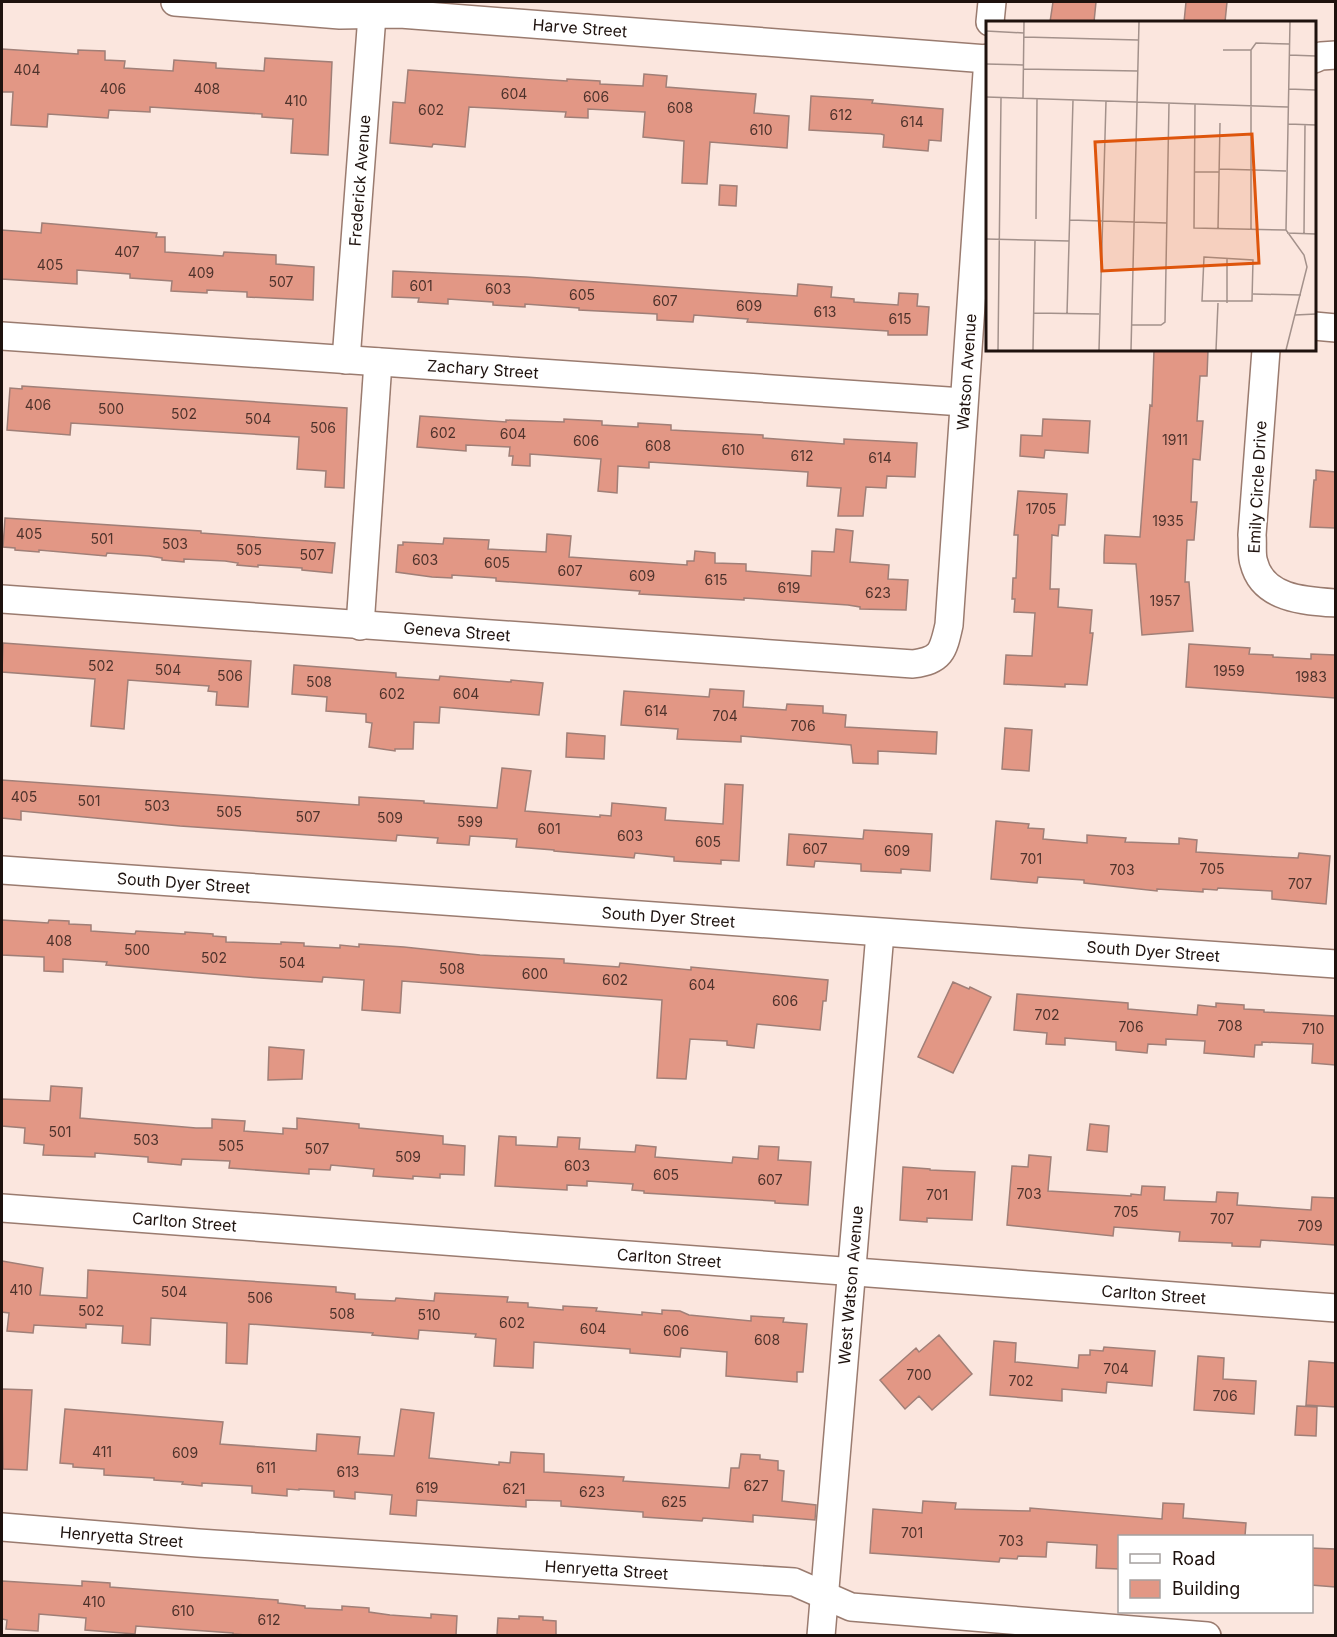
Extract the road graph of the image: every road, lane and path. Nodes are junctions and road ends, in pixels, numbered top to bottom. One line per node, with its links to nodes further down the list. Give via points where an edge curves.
1 (175, 2): 3 (street, Harve Street, via 340,15)
2 (992, 2): 4 (street)
3 (373, 8): 6 (street, Harve Street, via 400,14); 13 (street, Frederick Avenue)
4 (990, 21)
5 (1335, 55): 7 (street)
6 (986, 58)
7 (1316, 58)
8 (986, 72): 15 (street, Watson Avenue)
9 (1316, 326): 10 (street)
10 (1335, 328)
11 (2, 336): 13 (street, Zachary Street)
12 (1266, 351): 17 (street, Emily Circle Drive, via 1252,535 1254,564 1266,585 1284,596)
13 (346, 360): 14 (street, Zachary Street)
14 (378, 362): 15 (street, Zachary Street); 18 (street)
15 (963, 402): 19 (street, Watson Avenue, via 949,625 939,656)
16 (2, 599): 18 (street, Geneva Street)
17 (1335, 603)
18 (360, 626): 19 (street, Geneva Street)
19 (913, 664)
20 (2, 870): 21 (street, South Dyer Street)
21 (880, 933): 22 (street, South Dyer Street); 24 (street, West Watson Avenue)
22 (1335, 964)
23 (2, 1208): 24 (street, Carlton Street)
24 (850, 1271): 25 (street, Carlton Street); 27 (street, West Watson Avenue)
25 (1335, 1308)
26 (2, 1527): 27 (street, Henryetta Street, via 795,1582)
27 (824, 1595): 28 (street, West Watson Avenue); 29 (street, Henryetta Street, via 851,1607)
28 (821, 1635)
29 (1207, 1635)

